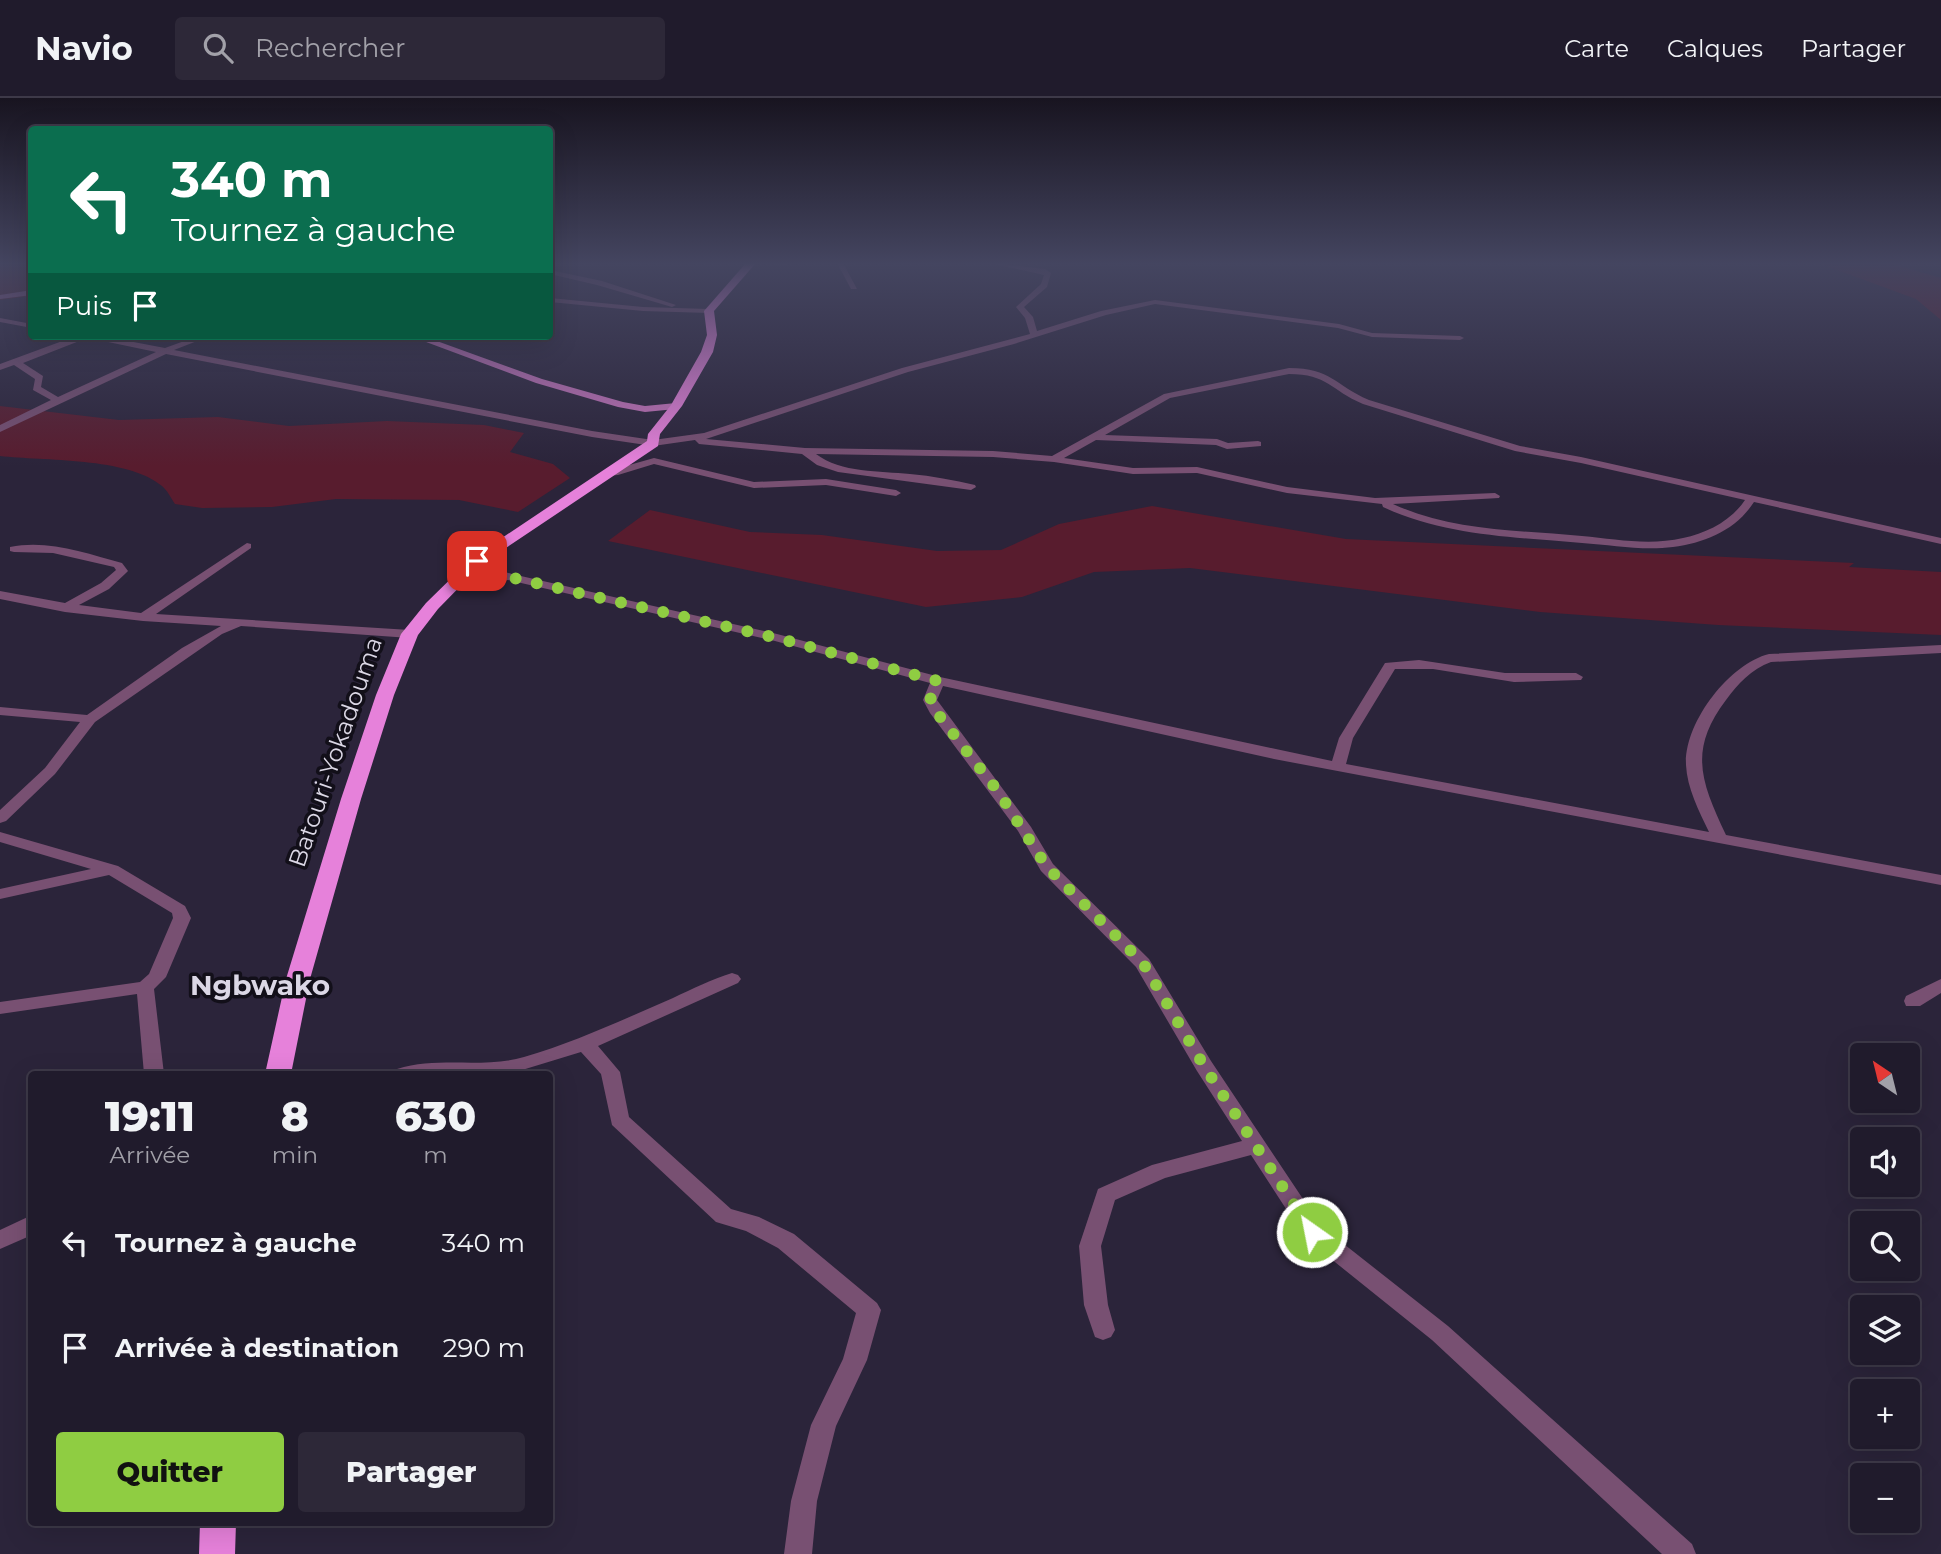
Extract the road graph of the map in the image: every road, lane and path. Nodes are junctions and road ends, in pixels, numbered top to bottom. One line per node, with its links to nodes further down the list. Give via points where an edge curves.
1 (710, 331): 15 (highway, via 711,343)
2 (1033, 331): 5 (street)
3 (1044, 331): 5 (street)
4 (1359, 331): 6 (street)
5 (1034, 334): 20 (street)
6 (1460, 338)
7 (74, 340): 12 (street)
8 (111, 340): 11 (street)
9 (194, 340): 11 (street)
10 (426, 340): 16 (main road, via 562,389)
11 (166, 349): 14 (street); 21 (street)
12 (27, 356): 13 (street); 14 (street, via 17,363 40,378 36,388)
13 (0, 367)
14 (59, 401): 18 (street)
15 (676, 406): 16 (main road); 17 (highway)
16 (645, 409): 17 (main road)
17 (663, 422): 21 (highway)
18 (0, 429)
19 (1094, 437): 22 (street); 24 (street); 29 (street, via 1167,396 1307,371 1326,376 1358,398 1518,449)
20 (690, 439): 21 (street); 23 (street)
21 (653, 443): 25 (highway, Batouri-Yokadouma)
22 (1258, 444)
23 (805, 451): 24 (street); 26 (street, via 838,469)
24 (1054, 459): 30 (street, via 1133,471 1197,470 1287,490)
25 (606, 473): 27 (street, via 654,461 754,485 826,482); 34 (highway, Batouri-Yokadouma)
26 (971, 487)
27 (895, 493)
28 (1495, 496): 30 (street)
29 (1752, 498): 30 (street, via 1719,530 1659,545 1443,525 1403,514 1387,505); 31 (street)
30 (1388, 501)
31 (1941, 541)
32 (247, 546): 39 (street)
33 (14, 549): 38 (street, via 78,555 118,565 121,570 105,586)
34 (477, 561): 35 (street); 36 (highway, Batouri-Yokadouma)
35 (509, 577): 36 (street); 44 (street, via 777,638)
36 (452, 586): 41 (highway, Batouri-Yokadouma)
37 (0, 595): 38 (street)
38 (65, 608): 39 (street)
39 (144, 617): 40 (street)
40 (220, 626): 41 (street, via 241,622); 46 (street)
41 (411, 634): 61 (highway, Batouri-Yokadouma, via 385,695 347,810 298,979)
42 (1941, 649): 50 (street, via 1769,658 1746,667 1697,732 1692,751 1701,800)
43 (1576, 677): 47 (street, via 1508,677 1436,664 1390,666 1346,738)
44 (938, 681): 47 (street); 63 (street, via 930,700 937,713 997,790 1047,867 1143,963)
45 (0, 711): 46 (street)
46 (90, 719): 48 (street, via 50,771)
47 (1338, 767): 50 (street)
48 (0, 818)
49 (0, 837): 51 (street)
50 (1719, 837): 52 (street)
51 (112, 870): 53 (street); 56 (street, via 179,910 182,918 157,977)
52 (1941, 880)
53 (0, 894)
54 (732, 979): 59 (street)
55 (1941, 985): 57 (street)
56 (145, 987): 58 (street); 60 (street)
57 (1913, 1001)
58 (0, 1008)
59 (585, 1044): 62 (street, via 523,1065); 69 (street, via 610,1072 619,1120 724,1216 751,1223 786,1241 869,1310 855,1360 824,1425 804,1501)
60 (154, 1071)
61 (279, 1071)
62 (428, 1071)
63 (1255, 1146): 66 (street, via 1127,1182 1105,1195 1090,1246); 70 (street, via 1312,1232 1440,1333)
64 (28, 1226): 65 (street)
65 (0, 1240)
66 (1103, 1329)
67 (218, 1526): 68 (highway)
68 (217, 1554)
69 (798, 1554)
70 (1682, 1554)

